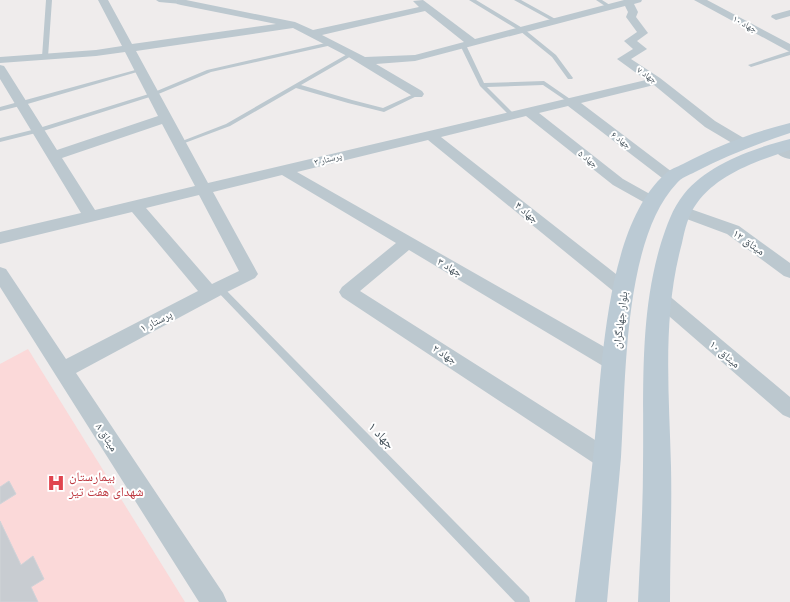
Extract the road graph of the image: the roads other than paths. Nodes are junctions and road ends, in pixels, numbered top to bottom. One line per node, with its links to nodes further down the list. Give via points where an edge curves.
1 (49, 0): 25 (lane)
2 (103, 0): 21 (street)
3 (159, 0): 10 (lane)
4 (416, 0): 12 (street)
5 (472, 0): 17 (lane)
6 (517, 0): 15 (lane)
7 (599, 0): 11 (lane)
8 (699, 0): 22 (street, جهاد ۱۰)
9 (633, 1): 11 (street); 32 (street, جهاد ۷, via 631,17 643,33 630,41 642,49 623,59)
10 (182, 2): 16 (street)
11 (610, 7): 15 (street)
12 (427, 8): 18 (street); 20 (street)
13 (790, 13): 14 (street)
14 (776, 16)
15 (556, 21): 17 (street)
16 (295, 25): 18 (street); 21 (street)
17 (522, 30): 20 (street); 31 (lane, via 554,56)
18 (311, 34): 19 (street)
19 (330, 44): 24 (street); 35 (lane, via 209,71)
20 (468, 44): 27 (street, via 415,58); 33 (lane)
21 (129, 48): 25 (street); 30 (street)
22 (790, 49)
23 (790, 53): 28 (lane)
24 (351, 54): 27 (street); 34 (lane)
25 (44, 57): 26 (street)
26 (0, 60)
27 (363, 61): 36 (street)
28 (751, 65)
29 (0, 69): 38 (street)
30 (141, 70): 35 (street); 38 (lane)
31 (570, 78)
32 (656, 81): 37 (street, پرستار ۳); 48 (street, جهاد ۷, via 710,124)
33 (482, 85): 37 (lane, via 544,83); 41 (lane)
34 (296, 86): 36 (lane, via 384,110); 47 (lane, via 228,124)
35 (154, 94): 42 (street); 44 (lane)
36 (418, 94)
37 (570, 101): 40 (street, پرستار ۳); 52 (street, جهاد ۶)
38 (22, 104): 39 (lane); 44 (street)
39 (0, 109)
40 (528, 111): 41 (street, پرستار ۳); 54 (street, جهاد ۵, via 618,182)
41 (512, 115): 45 (street, پرستار ۳)
42 (166, 118): 47 (street); 50 (street)
43 (790, 128): 48 (main road, بلوار جهادگران)
44 (38, 131): 46 (lane); 50 (street)
45 (430, 135): 51 (street, پرستار ۳); 62 (street, جهاد ۴)
46 (0, 140)
47 (180, 143): 53 (street)
48 (742, 143): 52 (main road, بلوار جهادگران)
49 (786, 149): 56 (main road, via 760,154 722,171 698,191)
50 (54, 156): 57 (street)
51 (284, 170): 53 (street, پرستار ۳); 59 (street, جهاد ۳)
52 (671, 178): 54 (main road, بلوار جهادگران)
53 (204, 189): 55 (street, پرستار ۳); 63 (street, پرستار ۱, via 249,274)
54 (652, 201): 56 (main road); 62 (main road, بلوار جهادگران, via 633,244)
55 (136, 206): 57 (street, پرستار ۳); 63 (street)
56 (682, 211): 60 (street, میثاق ۱۲, via 733,230); 64 (main road, via 667,253)
57 (91, 216): 58 (street, پرستار ۳)
58 (0, 238)
59 (408, 242): 65 (street, جهاد ۳); 68 (street, جهاد ۲, via 348,292)
60 (790, 272)
61 (0, 273): 66 (street, میثاق ۸)
62 (624, 290): 65 (main road, بلوار جهادگران, via 618,322)
63 (214, 291): 66 (street, پرستار ۱); 70 (lane, جهاد ۱)
64 (660, 299): 67 (street, میثاق ۱۰); 72 (main road, via 657,331)
65 (615, 363): 68 (main road, بلوار جهادگران)
66 (63, 370): 69 (street, میثاق ۸)
67 (790, 409)
68 (606, 459): 71 (main road, بلوار جهادگران)
69 (214, 602)
70 (524, 602)
71 (591, 602)
72 (654, 602)

